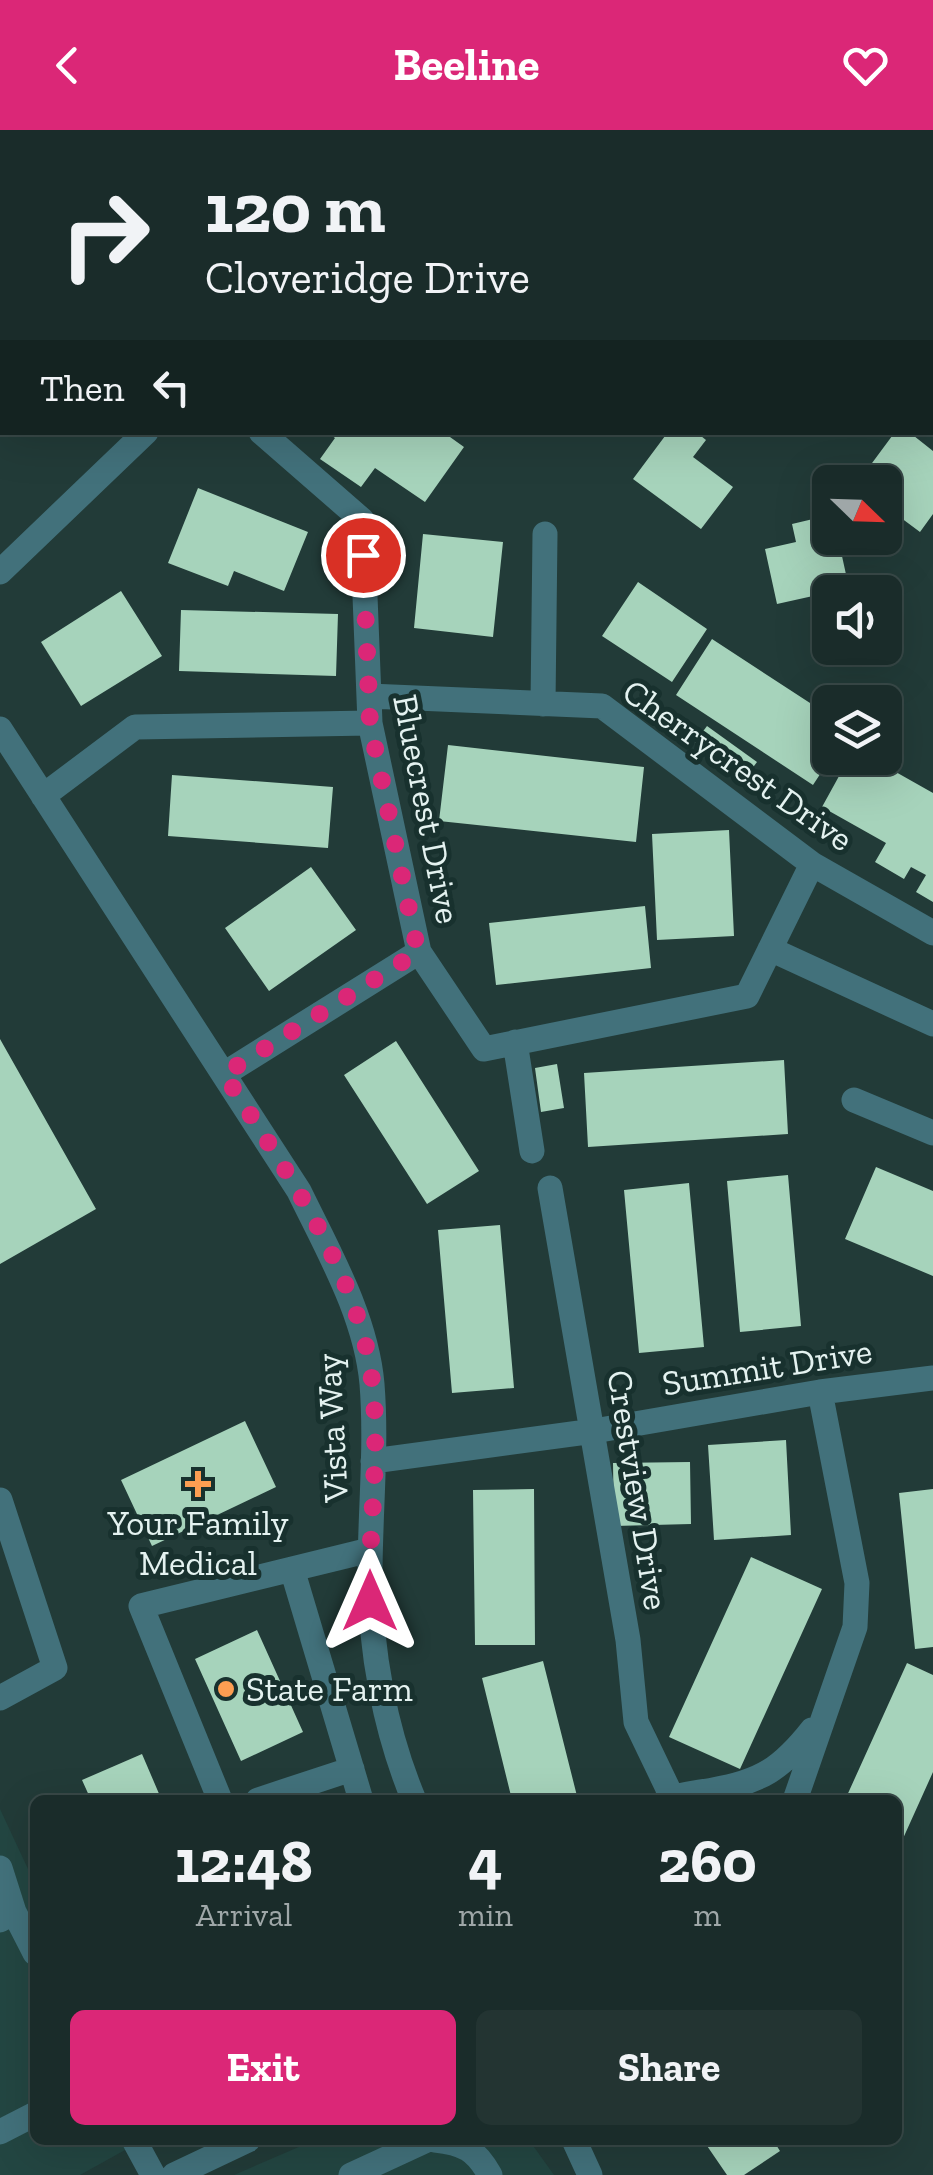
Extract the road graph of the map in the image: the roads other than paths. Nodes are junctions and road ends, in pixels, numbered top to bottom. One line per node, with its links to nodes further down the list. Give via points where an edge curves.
1 (143, 435): 4 (street)
2 (264, 435): 5 (street, Bluecrest Drive, via 362,520)
3 (545, 534): 6 (street)
4 (0, 572)
5 (369, 696): 6 (street, Cherrycrest Drive); 7 (street, Bluecrest Drive)
6 (542, 704): 10 (street, Cherrycrest Drive, via 602,706)
7 (370, 724): 9 (street, via 135,726); 13 (street, Bluecrest Drive)
8 (0, 729): 9 (street, Vista Way)
9 (43, 796): 16 (street, Vista Way)
10 (812, 864): 11 (street, Cherrycrest Drive); 12 (street, Bluecrest Drive)
11 (933, 932)
12 (770, 949): 14 (street); 15 (street, Bluecrest Drive, via 747,996)
13 (418, 952): 15 (street, Bluecrest Drive, via 484,1048); 16 (street)
14 (933, 1024)
15 (515, 1042): 19 (street)
16 (224, 1074): 24 (street, Vista Way, via 299,1191 344,1286 372,1381)
17 (854, 1100): 18 (street)
18 (933, 1133)
19 (532, 1151)
20 (550, 1188): 23 (street, Crestview Drive)
21 (933, 1378): 22 (street, Summit Drive)
22 (820, 1392): 23 (street, Summit Drive); 29 (street, via 857,1582 855,1627)
23 (594, 1430): 24 (street, Summit Drive); 35 (street, Crestview Drive, via 636,1722)
24 (374, 1461): 26 (street, Vista Way)
25 (0, 1500): 28 (street, via 56,1668)
26 (370, 1550): 27 (street); 34 (street, Vista Way, via 371,1626)
27 (292, 1569): 30 (street); 31 (street, via 141,1606)
28 (0, 1698)
29 (828, 1710): 36 (street, via 771,1772 744,1785); 37 (street)
30 (352, 1769): 32 (street); 33 (street)
31 (218, 1795)
32 (273, 1795)
33 (360, 1795)
34 (413, 1795)
35 (667, 1795)
36 (690, 1795)
37 (797, 1795)
38 (0, 1868): 39 (street)
39 (7, 1916): 40 (street)
40 (30, 1946)
41 (30, 2117): 42 (street)
42 (0, 2132)
43 (137, 2145): 49 (street)
44 (238, 2145): 48 (street)
45 (419, 2145): 50 (street)
46 (462, 2145): 51 (street, via 474,2150)
47 (576, 2145): 52 (street)
48 (186, 2172)
49 (153, 2175)
50 (350, 2175)
51 (490, 2175)
52 (590, 2175)

